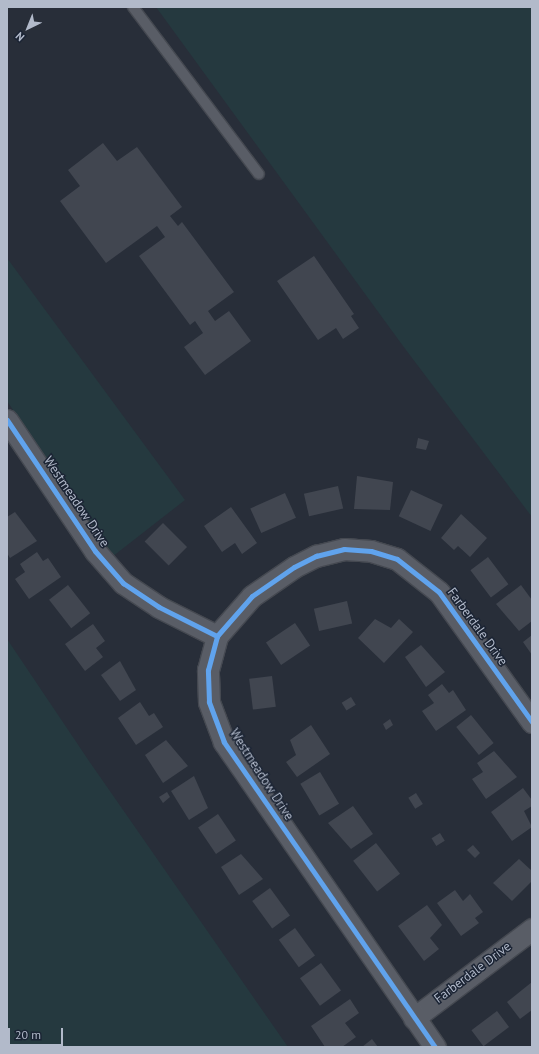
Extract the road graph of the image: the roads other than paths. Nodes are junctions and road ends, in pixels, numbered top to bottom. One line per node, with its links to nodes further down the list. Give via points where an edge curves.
1 (133, 7): 2 (lane)
2 (259, 174)
3 (7, 420): 4 (street, Westmeadow Drive, via 96,551 123,583 160,607)
4 (217, 636): 5 (street, Farberdale Drive, via 252,596 294,568 316,556 344,549 371,550 397,558 439,592); 7 (street, Westmeadow Drive, via 208,670 209,702 224,742)
5 (532, 722)
6 (532, 929): 7 (street, Farberdale Drive)
7 (414, 1018): 8 (street, Westmeadow Drive)
8 (435, 1047)

